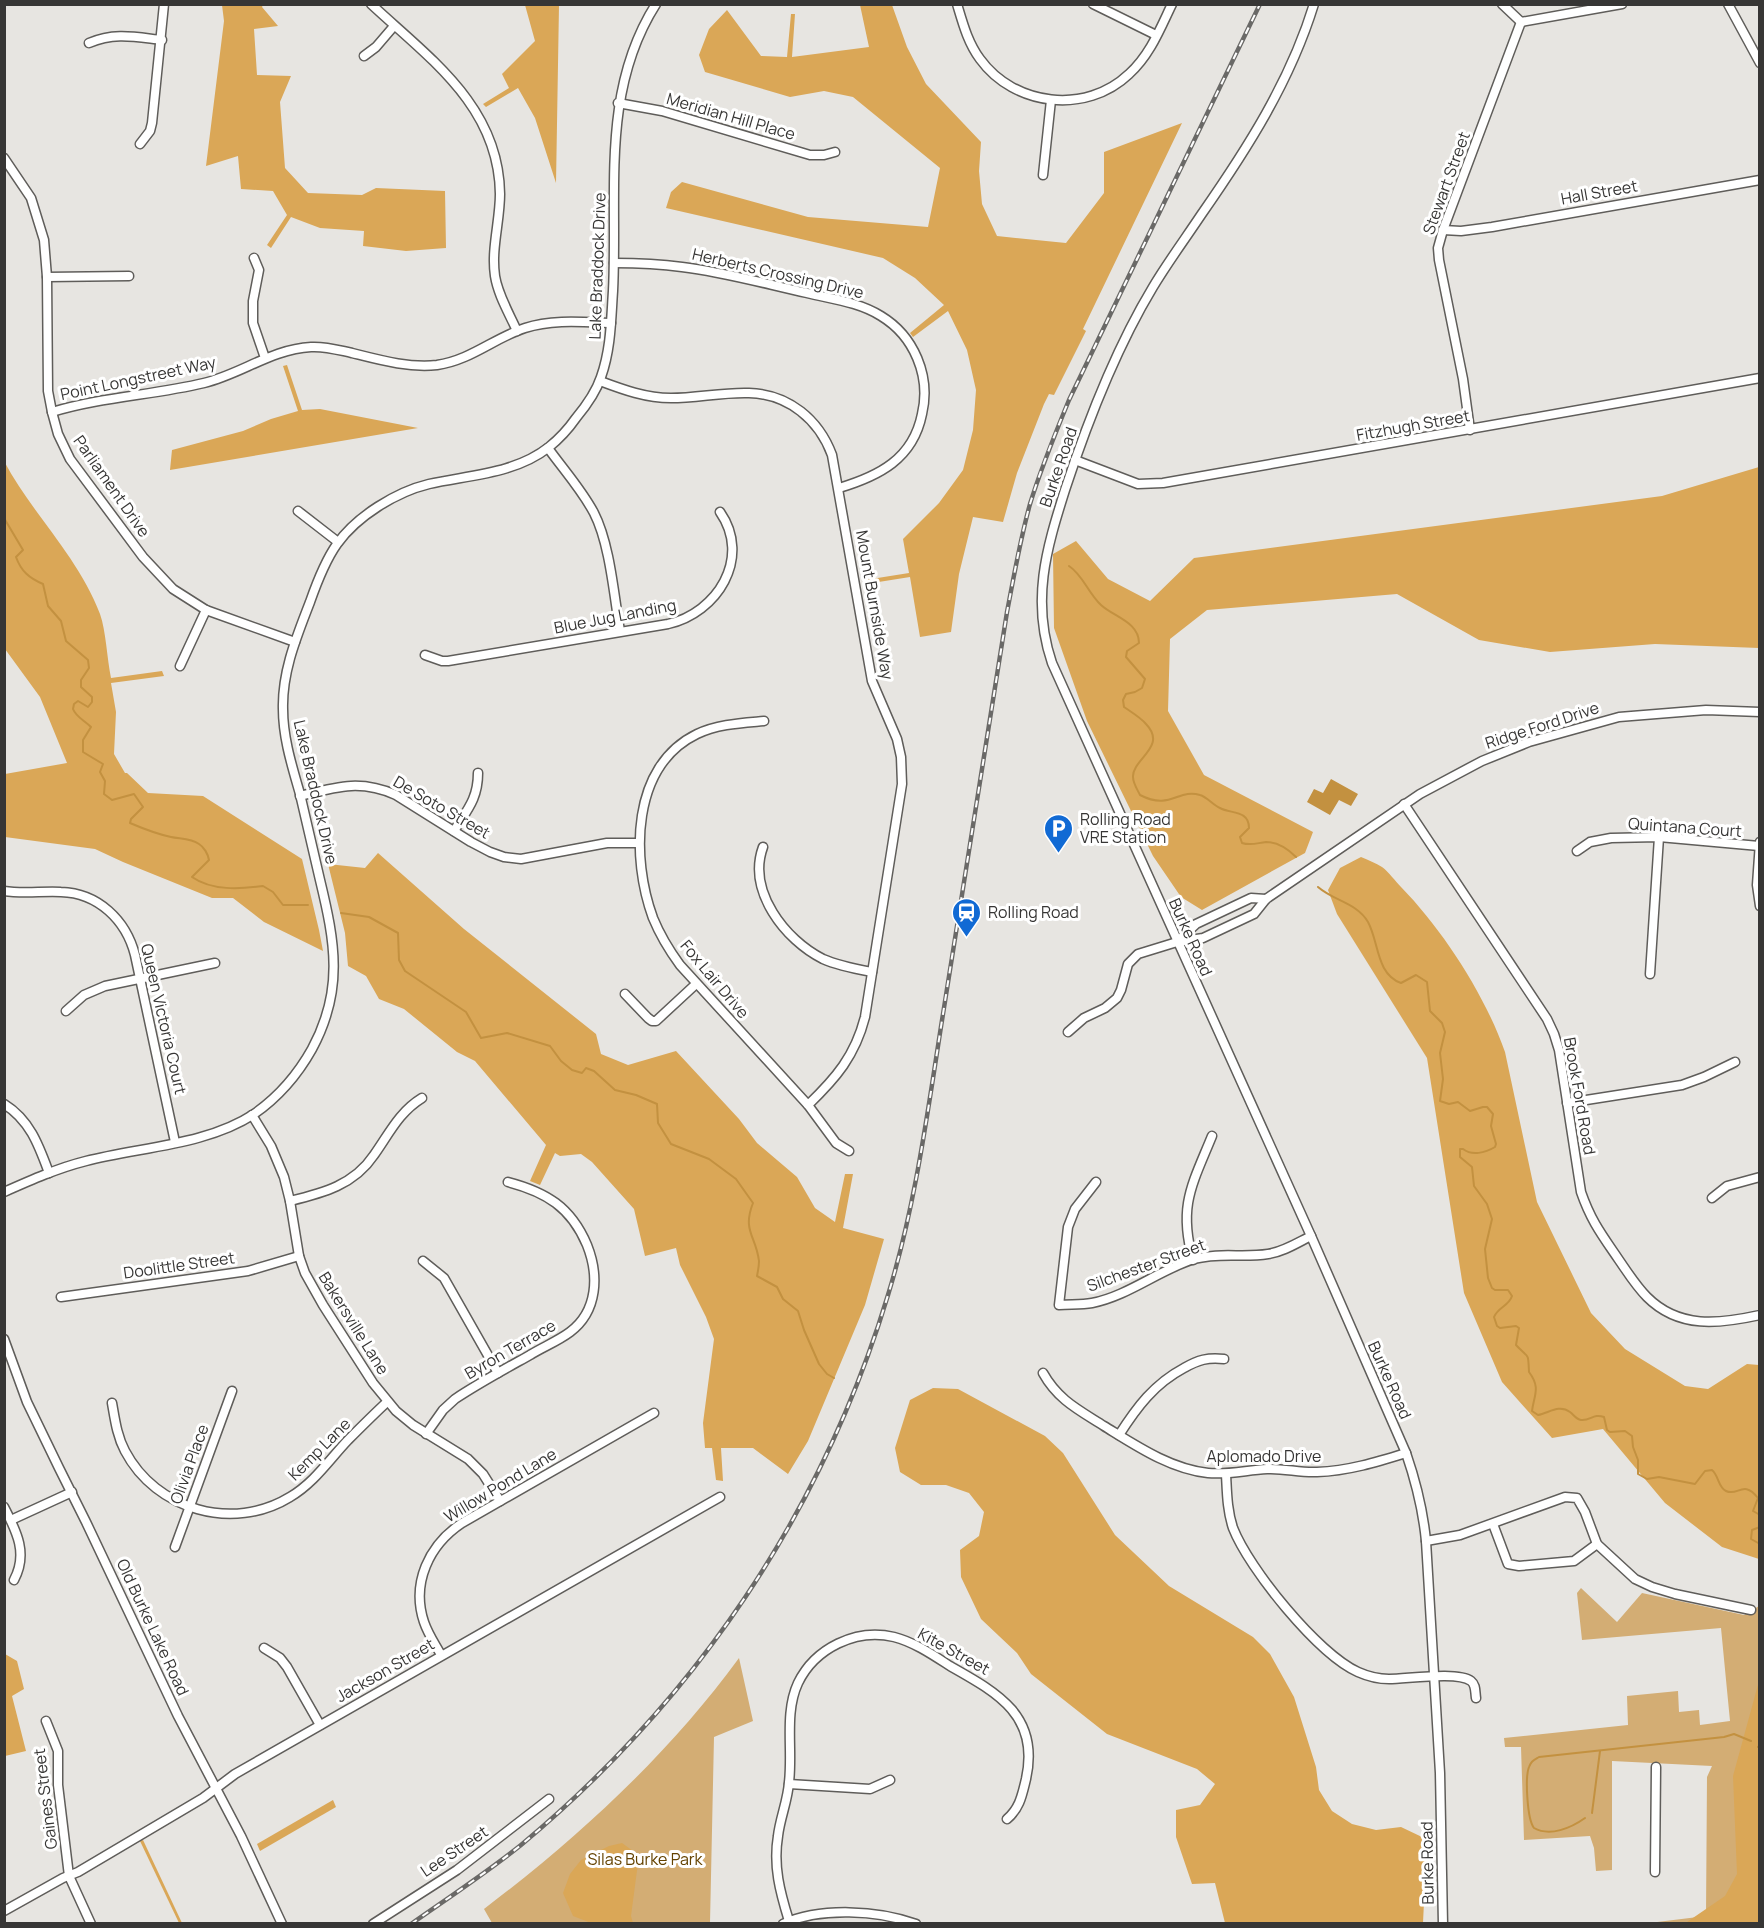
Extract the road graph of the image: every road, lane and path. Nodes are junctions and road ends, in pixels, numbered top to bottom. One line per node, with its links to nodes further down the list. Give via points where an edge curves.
1 (164, 4): 14 (street)
2 (371, 4): 12 (street)
3 (656, 4): 19 (street, Lake Braddock Drive, via 634,47)
4 (957, 4): 18 (street, via 968,38 986,66 1016,89)
5 (1093, 4): 13 (street)
6 (1172, 4): 13 (street)
7 (1314, 4): 38 (street, Burke Road, via 1297,54 1269,109 1139,312)
8 (1502, 4): 11 (street)
9 (1622, 4): 11 (street)
10 (1728, 4): 17 (street)
11 (1521, 22): 25 (street, Stewart Street)
12 (394, 26): 16 (street); 31 (street, via 465,94 487,132 500,193 495,277)
13 (1156, 35): 18 (street, via 1141,63 1116,85 1087,97)
14 (162, 40): 15 (street, via 116,35); 20 (street, via 152,123)
15 (89, 43)
16 (364, 56)
17 (1760, 63)
18 (1051, 100): 23 (street)
19 (618, 103): 21 (street, Meridian Hill Place, via 662,111 810,155); 27 (street, Lake Braddock Drive)
20 (140, 144)
21 (835, 152)
22 (4, 158): 29 (street, Parliament Drive, via 36,209)
23 (1043, 175)
24 (1760, 180): 25 (street, Hall Street, via 1461,231)
25 (1443, 230): 36 (street, Stewart Street, via 1439,260)
26 (254, 258): 32 (street, via 259,270 252,315)
27 (614, 263): 30 (street, Lake Braddock Drive); 39 (street, Herberts Crossing Drive, via 682,267 761,282 862,307 898,329 914,351 923,375 924,401 919,426 907,448 890,466 870,478)
28 (129, 276): 29 (street)
29 (48, 277): 35 (street, Parliament Drive, via 47,375)
30 (611, 323): 31 (street, Point Longstreet Way, via 547,323); 34 (street, Lake Braddock Drive)
31 (517, 331): 32 (street, Point Longstreet Way, via 462,358 435,365 410,365 315,347)
32 (265, 358): 35 (street, Point Longstreet Way, via 207,382)
33 (1760, 378): 36 (street, Fitzhugh Street)
34 (600, 381): 37 (street, Lake Braddock Drive, via 579,414); 39 (street, Mount Burnside Way, via 654,397 748,393 788,403 805,414 823,435)
35 (51, 412): 43 (street, Parliament Drive, via 70,459 143,558 173,589)
36 (1470, 430): 38 (street, Fitzhugh Street, via 1142,485)
37 (548, 448): 42 (street, Lake Braddock Drive, via 497,471 429,484 399,495 369,513); 44 (street, via 588,502 599,525)
38 (1075, 460): 63 (street, Burke Road, via 1047,550 1041,593 1043,631 1062,685)
39 (839, 488): 65 (street, Mount Burnside Way, via 872,681 897,739 902,774)
40 (298, 511): 42 (street)
41 (720, 512): 44 (street, Blue Jug Landing, via 731,533 733,548 729,570 719,591 688,617)
42 (339, 542): 45 (street, Lake Braddock Drive, via 319,578)
43 (206, 610): 45 (street, Parliament Drive); 47 (street)
44 (620, 631): 46 (street, Blue Jug Landing, via 448,661)
45 (295, 642): 51 (street, Lake Braddock Drive, via 286,674 283,708)
46 (425, 655)
47 (180, 666)
48 (1760, 712): 52 (street, Ridge Ford Drive, via 1706,710 1618,717 1529,742 1482,761)
49 (764, 721): 56 (street, Fox Lair Drive, via 710,729 673,751 651,785)
50 (478, 773): 53 (street, via 476,794)
51 (300, 796): 53 (street, De Soto Street, via 344,786 373,786 396,795); 77 (street, Lake Braddock Drive, via 332,932 333,988 323,1025 307,1058 286,1085)
52 (1404, 804): 61 (street, Ridge Ford Drive); 74 (street, Brook Ford Road, via 1547,1019 1559,1050)
53 (454, 831): 56 (street, De Soto Street, via 490,852 521,859 607,843)
54 (1659, 837): 57 (street, Quintana Court); 59 (street, Quintana Court, via 1598,839); 66 (street)
55 (1760, 842): 57 (street)
56 (639, 843): 68 (street, Fox Lair Drive, via 643,881 653,918 669,950)
57 (1759, 846): 62 (street, via 1756,885)
58 (763, 847): 65 (street, via 759,867 764,892 789,934 824,959)
59 (1577, 851)
60 (4, 891): 67 (street, Queen Victoria Court, via 70,893 96,901 117,918 128,934)
61 (1266, 899): 63 (street, Ridge Ford Drive, via 1254,914 1203,938); 63 (street, Ridge Ford Drive, via 1251,898 1196,924)
62 (1760, 906)
63 (1177, 942): 71 (street, via 1134,957 1125,970 1117,998); 88 (street, Burke Road)
64 (215, 963): 67 (street)
65 (872, 972): 76 (street, Mount Burnside Way, via 866,1017 856,1045 839,1074)
66 (1650, 974)
67 (140, 979): 70 (street, via 93,990); 79 (street, Queen Victoria Court)
68 (696, 984): 69 (street, via 656,1021); 76 (street, Fox Lair Drive)
69 (625, 994)
70 (66, 1011)
71 (1068, 1032)
72 (1735, 1062): 74 (street, via 1682,1084)
73 (422, 1098): 87 (street, via 402,1114 373,1158 356,1175 328,1191)
74 (1567, 1103): 93 (street, Brook Ford Road, via 1588,1213 1642,1292 1660,1308 1692,1320 1710,1323)
75 (4, 1104): 81 (street, via 32,1131)
76 (808, 1105): 80 (street, Fox Lair Drive, via 836,1143)
77 (252, 1115): 79 (street, Lake Braddock Drive, via 210,1133); 87 (street, Bakersville Lane, via 279,1163)
78 (1212, 1136): 90 (street, via 1187,1205)
79 (175, 1142): 81 (street, Lake Braddock Drive, via 88,1160)
80 (849, 1151)
81 (49, 1173): 85 (street, Lake Braddock Drive)
82 (1760, 1177): 86 (street, via 1727,1186)
83 (508, 1182): 96 (street, Byron Terrace, via 543,1194 572,1218 589,1250 595,1287 589,1309 579,1324)
84 (1096, 1182): 90 (street, Silchester Street, via 1075,1209 1068,1227 1059,1305 1092,1303)
85 (4, 1192)
86 (1712, 1198)
87 (290, 1201): 89 (street, Bakersville Lane)
88 (1311, 1236): 90 (street, Silchester Street, via 1270,1254 1220,1254); 104 (street, Burke Road)
89 (299, 1256): 92 (street, Doolittle Street, via 248,1271); 99 (street, Bakersville Lane, via 322,1305)
90 (1193, 1260)
91 (423, 1261): 96 (street, via 444,1278)
92 (61, 1297)
93 (1760, 1316)
94 (4, 1340): 106 (street, Old Burke Lake Road, via 27,1402)
95 (1224, 1359): 103 (street, via 1198,1360 1169,1376 1140,1404)
96 (498, 1373): 102 (street, Byron Terrace, via 449,1404)
97 (1043, 1373): 103 (street, Aplomado Drive, via 1065,1401)
98 (232, 1391): 109 (street, Olivia Place)
99 (387, 1402): 102 (street, Bakersville Lane); 109 (street, Kemp Lane, via 311,1482 284,1501 234,1514)
100 (112, 1403): 109 (street, Kemp Lane, via 119,1438 137,1469 162,1493)
101 (654, 1413): 108 (street, Willow Pond Lane)
102 (426, 1434): 108 (street, Bakersville Lane, via 468,1459)
103 (1119, 1435): 105 (street, Aplomado Drive, via 1178,1465)
104 (1406, 1453): 105 (street, Aplomado Drive, via 1342,1470 1268,1469); 113 (street, Burke Road, via 1419,1495)
105 (1226, 1474): 120 (street, via 1228,1510 1240,1545 1288,1612 1328,1652 1364,1675 1386,1679)
106 (72, 1492): 111 (street); 127 (street, Old Burke Lake Road)
107 (720, 1497): 119 (street, Jackson Street)
108 (500, 1501): 119 (street, Willow Pond Lane, via 447,1534 425,1566 421,1610)
109 (190, 1507): 115 (street, Olivia Place)
110 (4, 1508): 111 (street)
111 (11, 1520): 116 (street, via 21,1548 20,1568)
112 (1493, 1524): 113 (street); 114 (street, via 1508,1564 1574,1561); 114 (street, via 1565,1497 1577,1498)
113 (1426, 1541): 120 (street, Burke Road)
114 (1597, 1544): 117 (street, via 1644,1584)
115 (175, 1546)
116 (14, 1580)
117 (1751, 1610)
118 (264, 1648): 123 (street, via 287,1667)
119 (441, 1655): 123 (street, Jackson Street)
120 (1434, 1677): 121 (street, via 1470,1680 1475,1685); 138 (street, Burke Road)
121 (1476, 1698)
122 (45, 1721): 131 (street, Gaines Street, via 58,1751)
123 (320, 1725): 127 (street, Jackson Street)
124 (1656, 1767): 130 (street)
125 (890, 1780): 126 (street, via 870,1789)
126 (789, 1784): 129 (street, Kite Street, via 791,1708 808,1668 843,1641 875,1635 894,1637 914,1644 987,1686 1017,1715 1027,1738 1030,1762 1021,1800); 133 (street, Kite Street, via 776,1862)
127 (216, 1789): 131 (street, Jackson Street); 135 (street, Old Burke Lake Road)
128 (549, 1800): 136 (street, Lee Street, via 466,1864)
129 (1007, 1819)
130 (1655, 1872)
131 (69, 1876): 132 (street); 134 (street, Gaines Street)
132 (4, 1911)
133 (786, 1922): 137 (street, via 826,1913 877,1914)
134 (91, 1923)
135 (282, 1923)
136 (373, 1923)
137 (916, 1923)
138 (1443, 1923)

